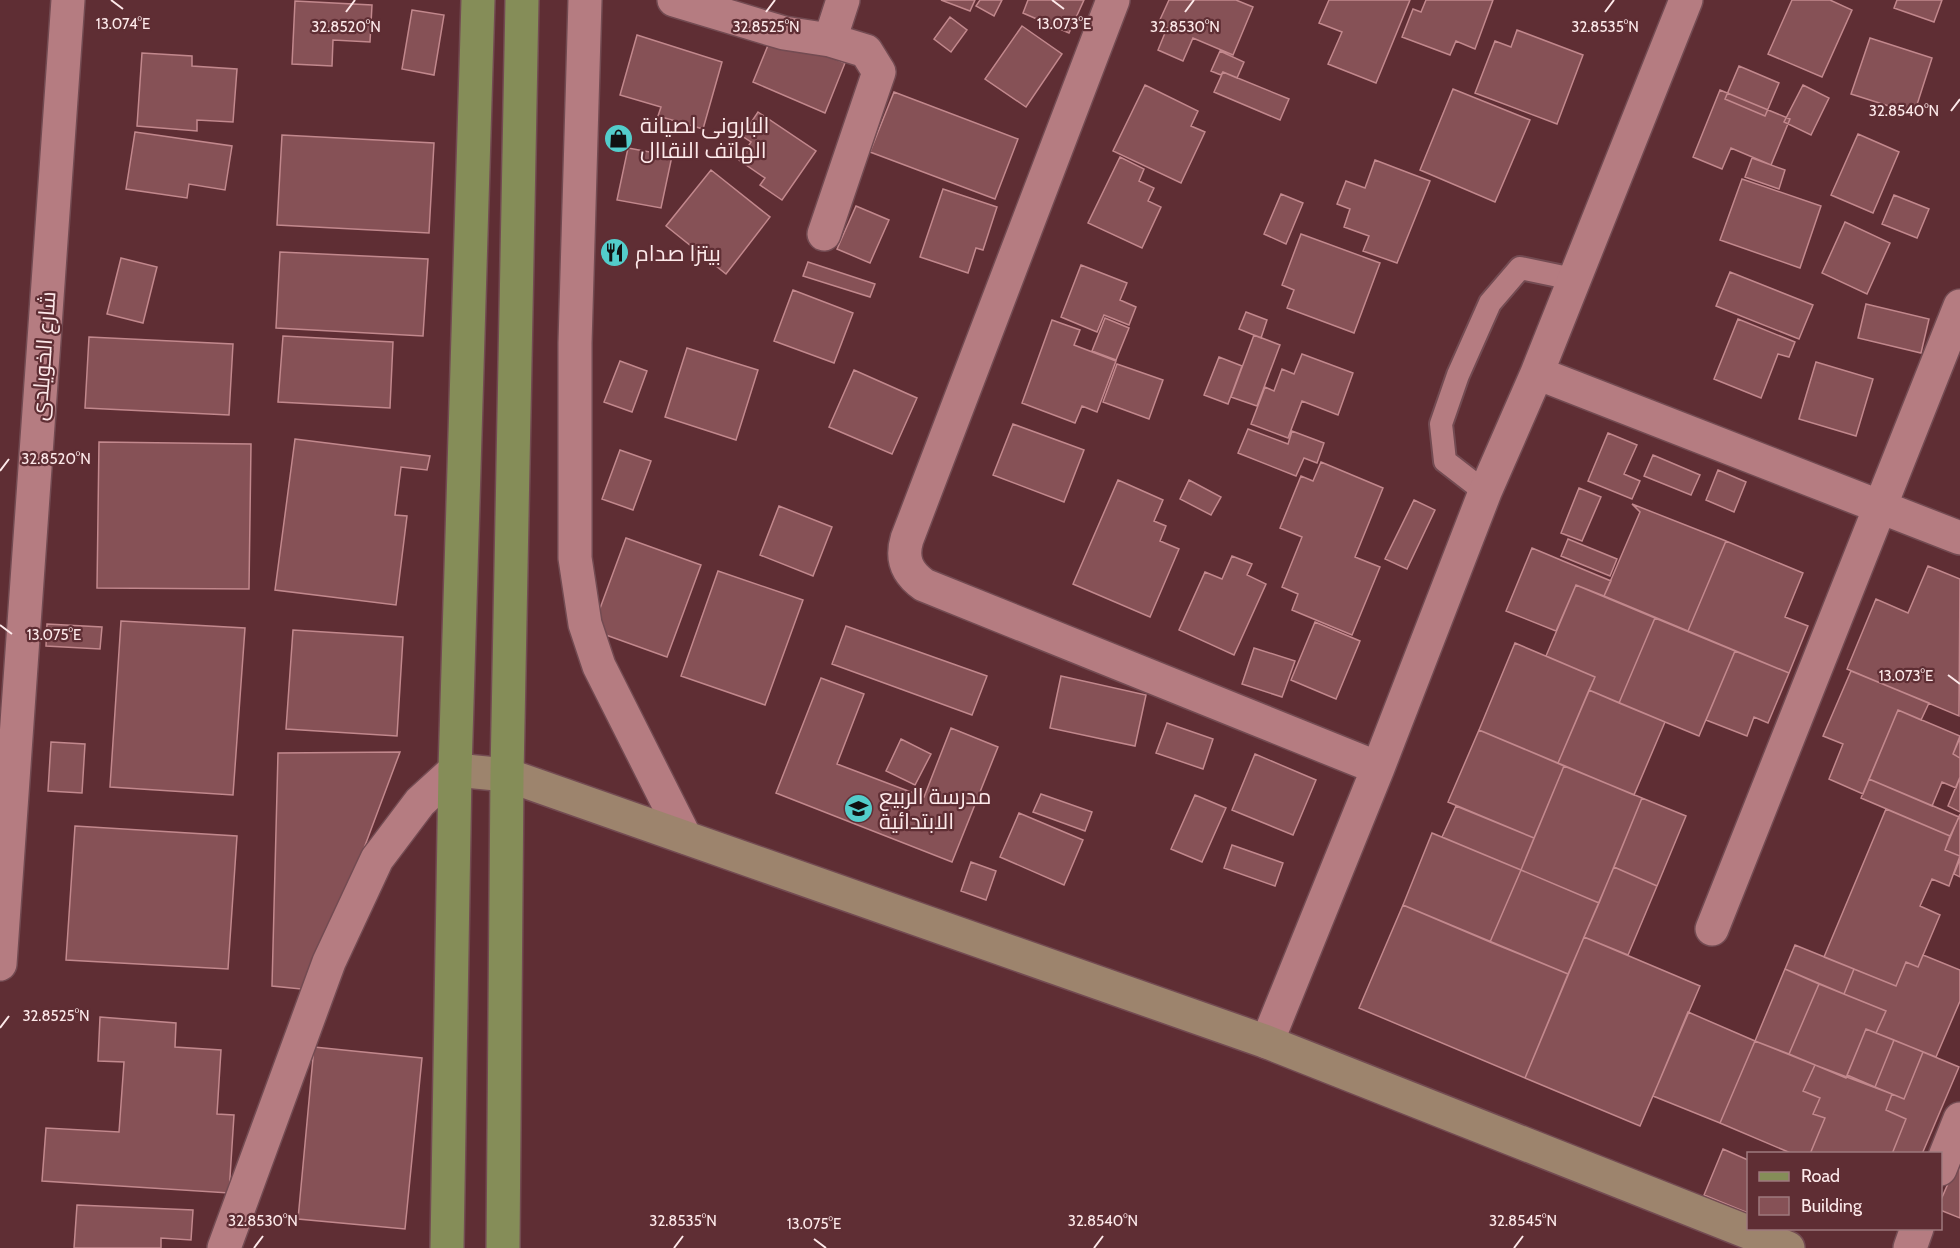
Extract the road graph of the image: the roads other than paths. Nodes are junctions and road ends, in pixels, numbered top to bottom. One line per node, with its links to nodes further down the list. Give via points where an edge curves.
1 (68, 0): 22 (street, شارع الخويلدى)
2 (478, 0): 18 (main road)
3 (522, 0): 19 (main road)
4 (585, 0): 20 (street, via 575,343 575,558 585,624 599,666)
5 (674, 0): 9 (street, via 784,33)
6 (843, 0): 9 (street)
7 (1113, 0): 17 (street, via 907,539 903,552 907,565 913,577 924,585)
8 (1675, 3): 11 (street)
9 (830, 40): 10 (street, via 866,51 879,72)
10 (824, 234)
11 (1573, 279): 13 (street); 14 (lane, via 1520,268 1490,303 1458,375 1441,424 1445,461)
12 (1960, 306): 15 (street)
13 (1537, 373): 14 (street); 15 (street)
14 (1485, 492): 17 (street)
15 (1881, 506): 16 (street); 21 (street)
16 (1960, 538)
17 (1378, 768): 23 (street)
18 (455, 770): 19 (street); 27 (street, via 420,802 377,859 329,962); 28 (main road)
19 (507, 775): 20 (street); 29 (main road)
20 (686, 837): 23 (street)
21 (1712, 928)
22 (0, 964)
23 (1266, 1042): 30 (street)
24 (1960, 1119): 25 (street)
25 (1942, 1166)
26 (1916, 1230): 31 (street)
27 (224, 1248)
28 (447, 1248)
29 (503, 1248)
30 (1788, 1248)
31 (1910, 1248)

